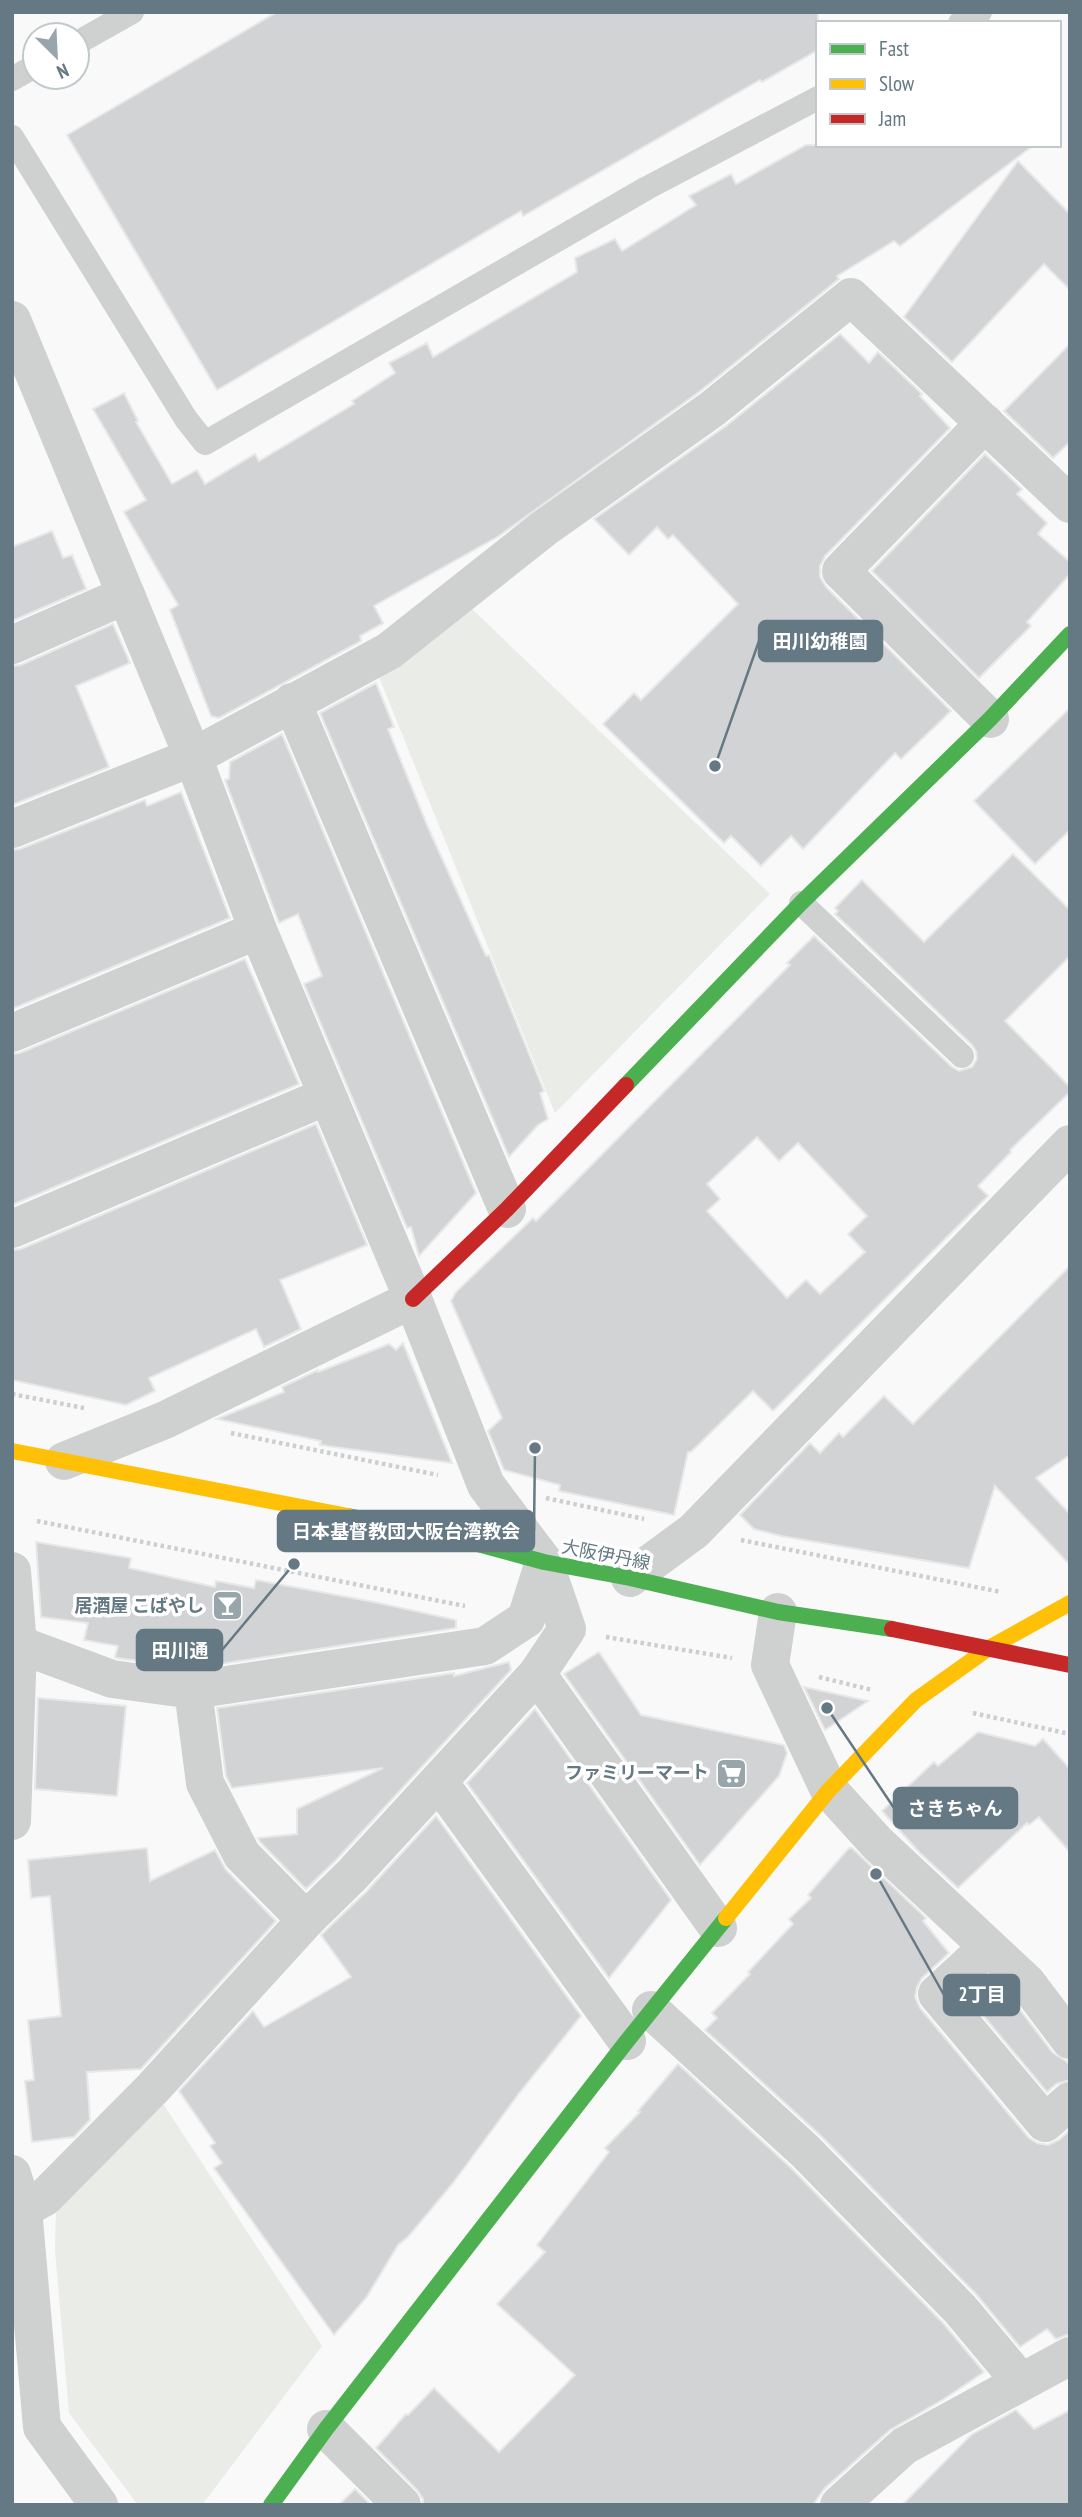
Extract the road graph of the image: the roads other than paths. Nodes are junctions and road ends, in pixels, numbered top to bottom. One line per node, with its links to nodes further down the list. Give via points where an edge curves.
1 (132, 12): 4 (lane)
2 (980, 12): 3 (lane)
3 (964, 21)
4 (91, 35)
5 (816, 98): 6 (lane, via 647,188 205,443)
6 (12, 137)
7 (12, 320): 10 (street)
8 (985, 424): 9 (street); 13 (street, via 851,297 712,409 544,528 389,651); 14 (street, via 841,571)
9 (1070, 504)
10 (126, 594): 12 (street); 15 (street)
11 (1070, 634): 14 (street)
12 (12, 645)
13 (292, 702): 15 (street); 23 (street)
14 (990, 719): 17 (street)
15 (193, 757): 16 (street); 18 (street)
16 (12, 830)
17 (801, 903): 20 (lane); 23 (street)
18 (258, 930): 19 (street); 21 (street)
19 (12, 1033)
20 (962, 1056)
21 (327, 1097): 24 (street); 25 (street)
22 (1070, 1144): 30 (street, via 694,1531)
23 (508, 1209): 25 (street)
24 (12, 1229)
25 (413, 1299): 27 (street, via 165,1420); 28 (street, via 486,1485)
26 (12, 1451): 27 (street, 大阪伊丹線)
27 (64, 1461): 28 (street, 大阪伊丹線, via 448,1536)
28 (544, 1562): 30 (street, 大阪伊丹線); 36 (street, via 567,1629); 37 (street, via 526,1619 485,1646)
29 (12, 1571): 33 (street)
30 (630, 1578): 32 (street, 大阪伊丹線)
31 (1070, 1603): 34 (street)
32 (778, 1612): 34 (street, 大阪伊丹線); 39 (street, via 770,1665)
33 (15, 1644): 37 (street, via 112,1679); 40 (street)
34 (989, 1648): 35 (street, 大阪伊丹線); 39 (street, via 916,1700)
35 (1070, 1665)
36 (537, 1674): 38 (street); 42 (street)
37 (193, 1690): 41 (street, via 205,1783 242,1855)
38 (439, 1782): 41 (street); 46 (street)
39 (830, 1790): 42 (street); 43 (street, via 877,1843)
40 (12, 1822)
41 (306, 1920): 48 (street, via 46,2197)
42 (718, 1928): 44 (street)
43 (988, 1947): 45 (street, via 1027,1983); 47 (street, via 937,1994 1045,2123)
44 (651, 2010): 46 (street); 50 (street, via 805,2151 960,2309)
45 (1070, 2040)
46 (627, 2041): 51 (street)
47 (1070, 2101)
48 (17, 2192): 52 (street, via 42,2427)
49 (1070, 2356): 50 (street)
50 (1021, 2382): 55 (street, via 904,2446)
51 (326, 2429): 53 (street); 54 (street)
52 (99, 2505)
53 (271, 2505)
54 (402, 2505)
55 (839, 2505)

